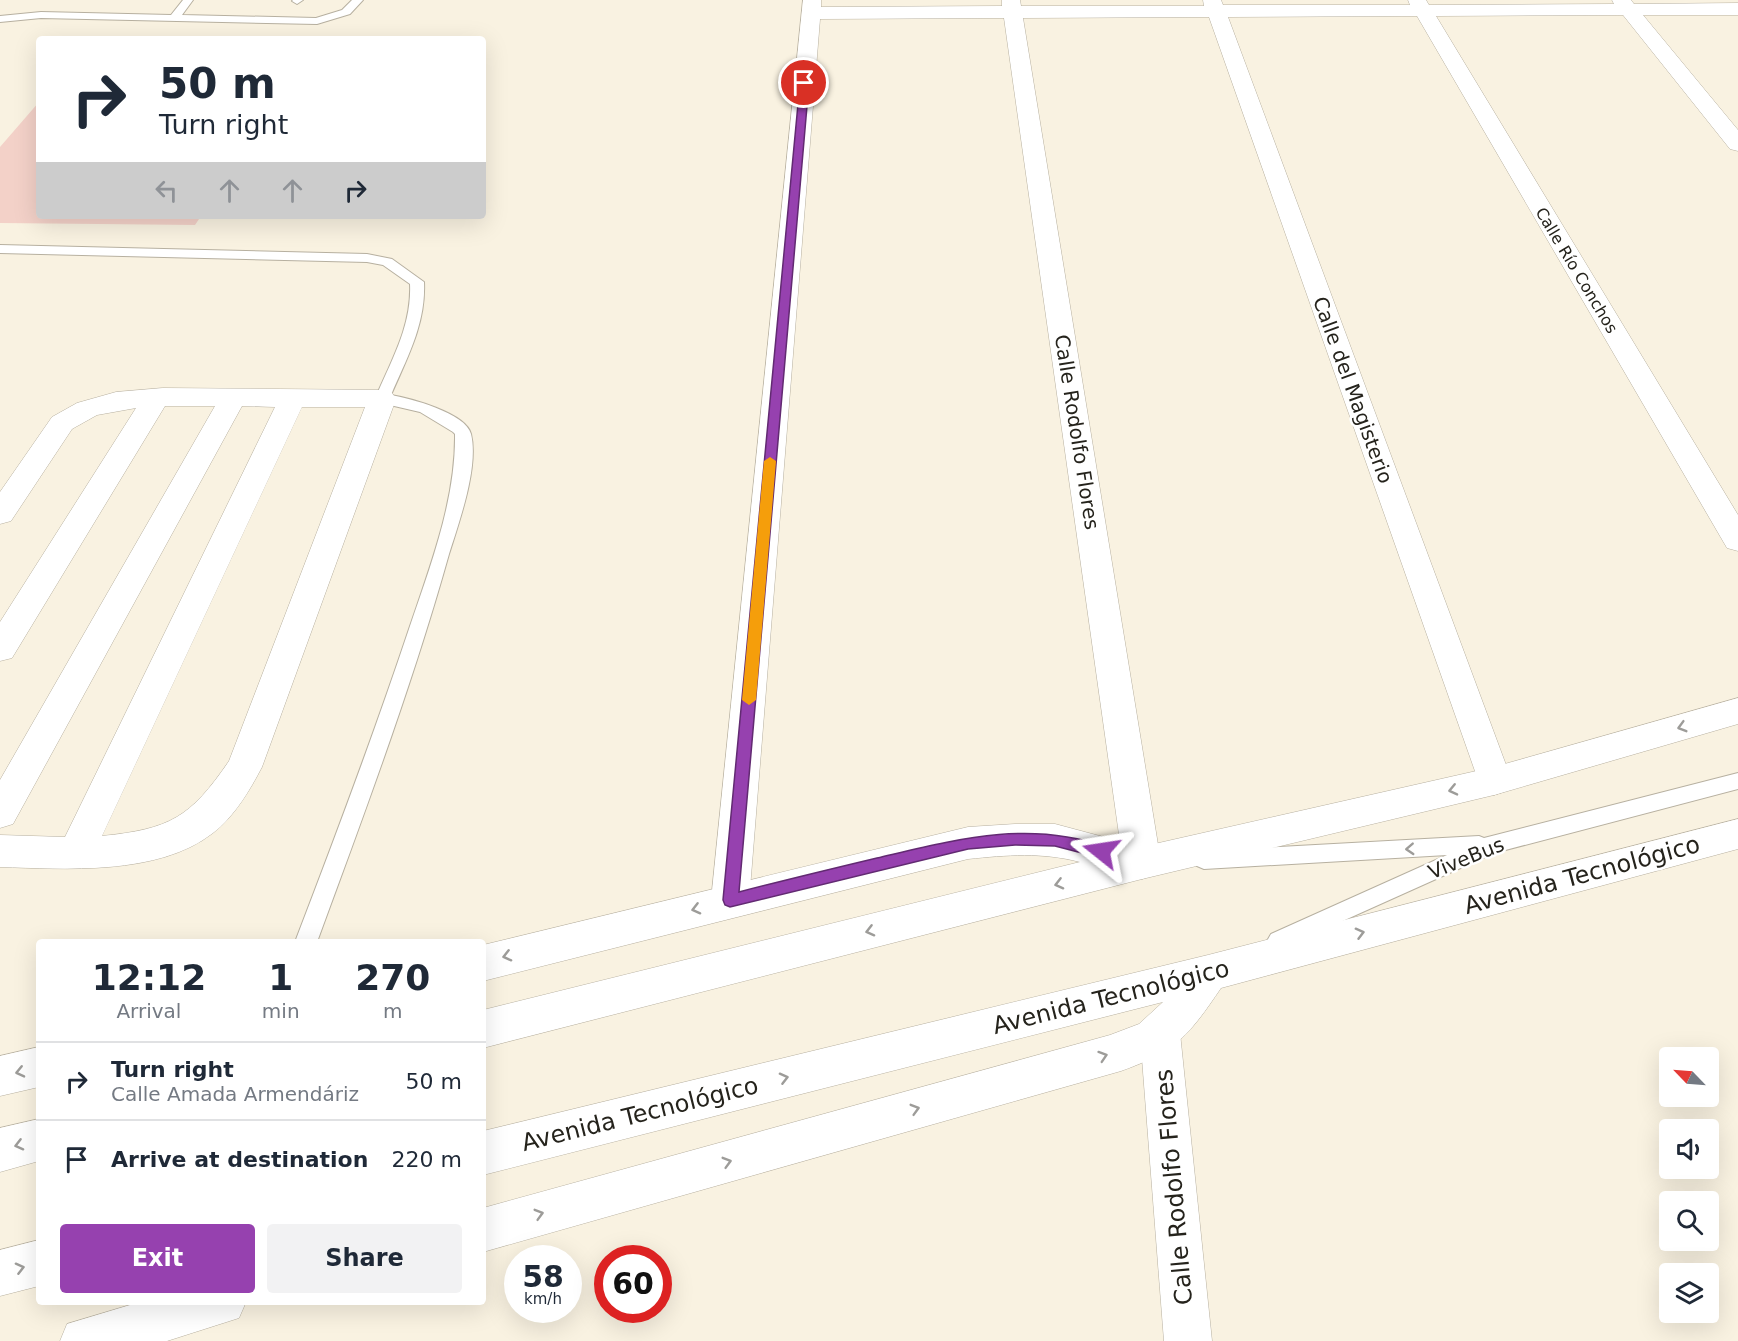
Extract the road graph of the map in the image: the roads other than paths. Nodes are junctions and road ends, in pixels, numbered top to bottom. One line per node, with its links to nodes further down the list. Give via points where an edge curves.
1 (188, 0): 9 (lane)
2 (358, 0): 9 (lane, via 346,12 317,21)
3 (1420, 5): 4 (street); 7 (street); 18 (street, Calle Río Conchos)
4 (1625, 5): 8 (street); 11 (street)
5 (811, 6): 6 (street); 29 (street)
6 (1012, 6): 7 (street); 28 (street, Calle Rodolfo Flores)
7 (1214, 6): 21 (street, Calle del Magisterio)
8 (1738, 9)
9 (174, 18): 10 (lane, via 41,15)
10 (0, 19)
11 (1738, 144)
12 (0, 249): 16 (lane, via 367,258 387,262 417,282 420,299 416,318)
13 (234, 397): 14 (street); 15 (street); 23 (street)
14 (156, 398): 17 (street, via 116,401 87,409 62,423); 19 (street)
15 (293, 398): 16 (street); 27 (street)
16 (382, 399): 27 (street, via 243,767 220,803 197,825 167,840); 30 (lane, via 413,403 430,410 462,432 467,447 461,488 407,662)
17 (0, 514)
18 (1738, 540)
19 (0, 649)
20 (1738, 711): 21 (street, one-way to 21)
21 (1494, 781): 28 (street, one-way to 28)
22 (1738, 781): 25 (lane, ViveBus)
23 (0, 813)
24 (1738, 834): 32 (street, Avenida Tecnológico, one-way to 24)
25 (1490, 844): 28 (lane, one-way to 28); 32 (lane, ViveBus)
26 (0, 851): 27 (street)
27 (75, 854)
28 (1142, 863): 29 (street, via 1055,840 968,843); 33 (street, one-way to 33)
29 (730, 900): 31 (street, one-way to 31)
30 (307, 939)
31 (486, 962)
32 (1208, 973): 34 (street, via 1184,1009); 39 (street, Avenida Tecnológico, one-way to 32)
33 (486, 1028)
34 (1160, 1033): 40 (street, one-way to 34, via 1078,1064); 46 (street, Calle Rodolfo Flores)
35 (36, 1068): 36 (street, one-way to 36)
36 (0, 1076)
37 (36, 1141): 38 (street, one-way to 38)
38 (0, 1150)
39 (486, 1152)
40 (486, 1229)
41 (36, 1264): 42 (street, one-way to 41)
42 (0, 1273)
43 (215, 1305): 44 (street)
44 (142, 1332): 45 (street)
45 (84, 1341)
46 (1188, 1341)

